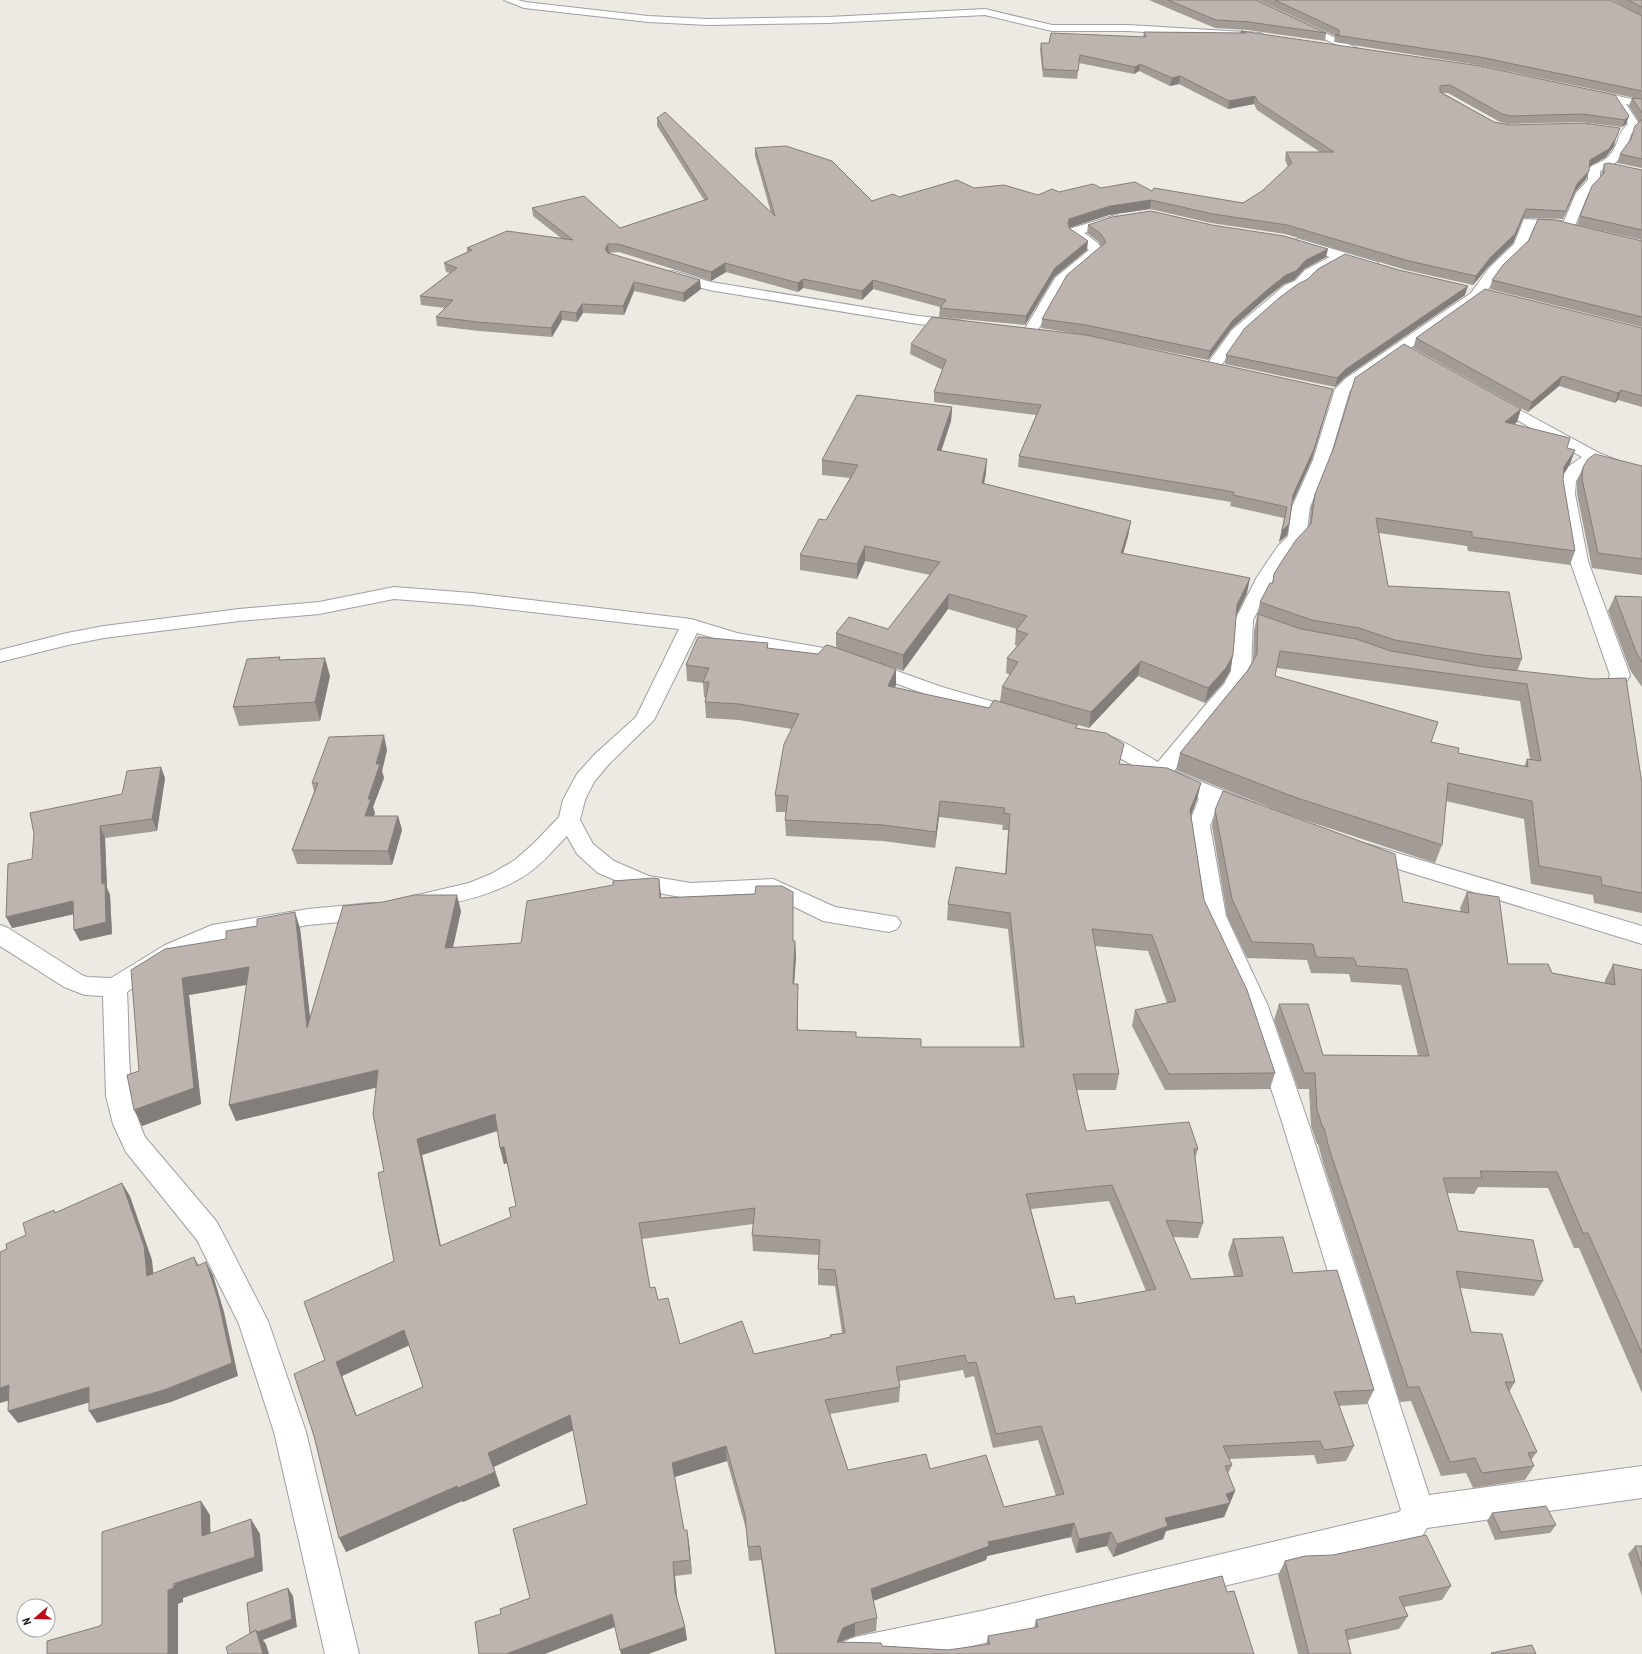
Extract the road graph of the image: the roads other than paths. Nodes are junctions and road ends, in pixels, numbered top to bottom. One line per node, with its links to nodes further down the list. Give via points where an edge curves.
1 (509, 0): 3 (street, via 524,5 656,20 828,20 985,12 1052,28 1136,28)
2 (1247, 0): 5 (street)
3 (1270, 37)
4 (1322, 45): 5 (street)
5 (1358, 51): 6 (street)
6 (1372, 53)
7 (1580, 92): 8 (street)
8 (1618, 100): 9 (street); 11 (street, via 1634,125 1625,137 1612,168 1594,169 1594,181 1582,193 1569,226)
9 (1642, 104)
10 (1129, 217): 21 (street, via 1109,220 1074,232 1096,251 1060,281)
11 (1552, 225): 12 (street); 18 (street, via 1528,222 1520,245 1494,271)
12 (1582, 231)
13 (1285, 239): 14 (street)
14 (1343, 256): 15 (street); 24 (street, via 1310,273 1300,284 1274,300 1238,333)
15 (1382, 268)
16 (658, 271): 19 (street, via 709,286 918,320)
17 (1464, 288): 18 (street)
18 (1487, 293): 28 (street, via 1477,295 1406,351 1350,382)
19 (976, 325)
20 (1014, 330): 21 (street)
21 (1030, 332): 22 (street)
22 (1045, 334)
23 (1198, 364): 24 (street)
24 (1213, 367): 25 (street)
25 (1228, 371)
26 (1325, 392): 28 (street)
27 (1480, 393): 29 (street)
28 (1340, 395): 36 (street, via 1314,482 1301,507 1296,538 1284,550 1270,572 1252,623 1241,671 1233,687)
29 (1593, 456): 30 (street); 33 (street, via 1574,470 1568,481 1567,494 1579,561 1620,675 1616,684 1606,688)
30 (1642, 476)
31 (691, 625): 32 (street, via 472,599 394,593 320,608 104,632); 34 (street, via 734,638 834,655 935,691); 39 (street, via 644,720 602,759 585,779 574,800)
32 (0, 656)
33 (1578, 688)
34 (1034, 721)
35 (1080, 734): 36 (street, via 1111,743)
36 (1161, 773): 37 (street)
37 (1211, 795): 38 (street); 46 (street, via 1198,826 1204,848 1214,916 1256,1006)
38 (1264, 814)
39 (569, 820): 41 (street, via 585,849 606,867 645,883 691,891 773,888 832,915); 44 (street, via 523,866 472,890 398,907 308,917 212,934 173,951)
40 (1346, 844): 43 (street, via 1384,858)
41 (889, 924)
42 (0, 934): 44 (street, via 85,986)
43 (1642, 935)
44 (115, 988): 47 (street, via 119,1096 126,1124 135,1144 207,1231 253,1321 290,1432)
45 (1642, 1482): 46 (street)
46 (1418, 1513): 48 (street, via 1409,1526 981,1628)
47 (342, 1654)
48 (855, 1654)

